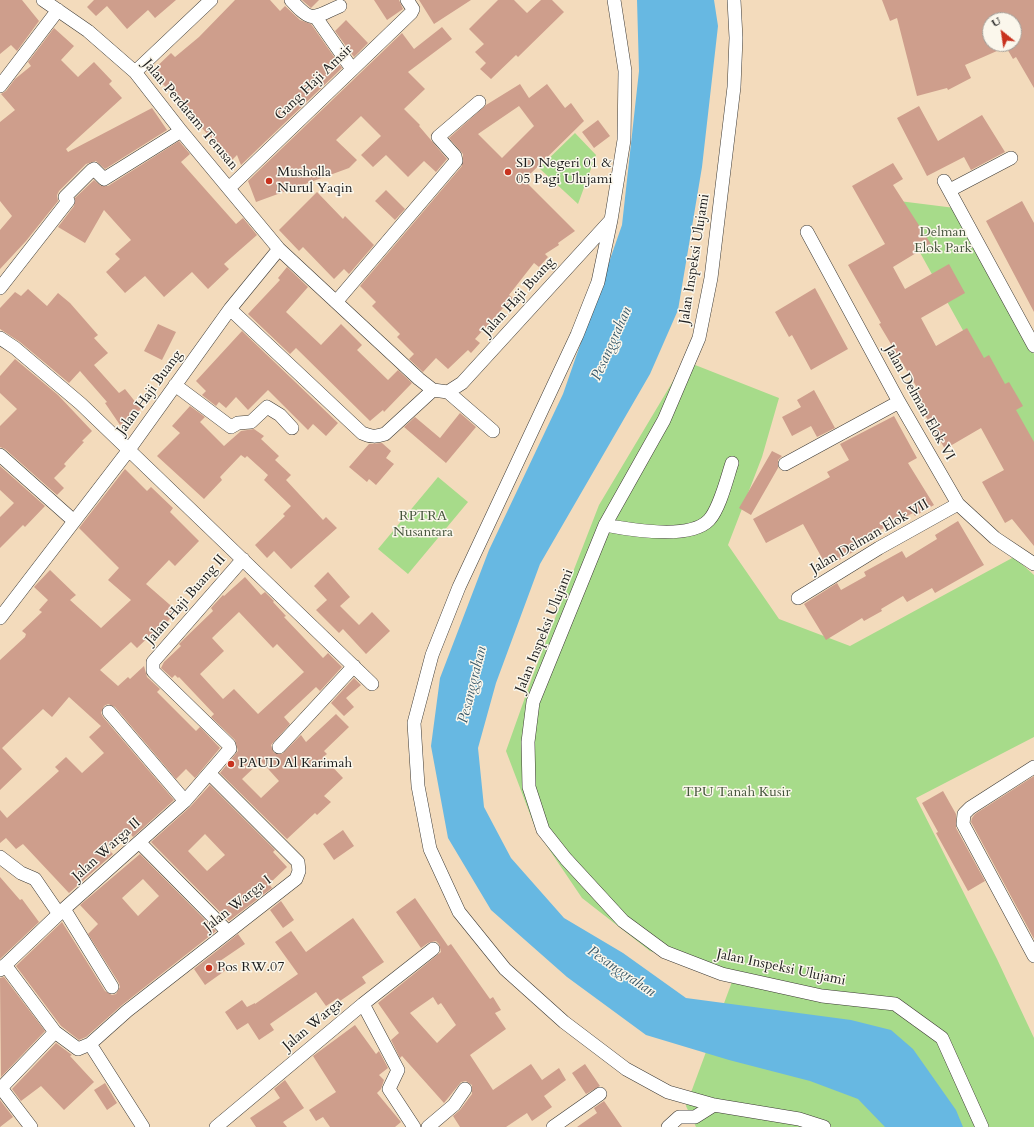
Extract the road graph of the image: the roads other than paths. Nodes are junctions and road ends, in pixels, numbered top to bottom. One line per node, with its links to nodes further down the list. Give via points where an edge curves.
1 (43, 0): 8 (street, Jalan Perdatam Terusan)
2 (210, 0): 11 (street)
3 (291, 0): 9 (street, via 304,14)
4 (407, 0): 10 (street, Gang Haji Amsir, via 413,9 411,13)
5 (614, 0): 17 (street, via 625,86 624,140)
6 (734, 0): 37 (street, Jalan Inspeksi Ulujami, via 734,87 711,278 699,338 664,420)
7 (340, 6): 9 (street)
8 (58, 10): 11 (street, Jalan Perdatam Terusan, via 88,31); 12 (street)
9 (315, 16): 10 (street)
10 (352, 69): 16 (street, Gang Haji Amsir)
11 (135, 72): 14 (street, Jalan Perdatam Terusan)
12 (0, 86)
13 (479, 102): 21 (street, via 438,136 455,156 456,161)
14 (181, 131): 16 (street, Jalan Perdatam Terusan); 20 (street, via 104,179 92,170 65,197 68,201)
15 (1011, 158): 24 (street, via 947,186)
16 (229, 188): 19 (street, Jalan Perdatam Terusan)
17 (611, 220): 27 (street, Jalan Haji Buang, via 462,383); 64 (street, via 598,282 582,322 459,587 432,654 414,723 418,786 430,849 459,912 505,969 564,1022 626,1069 668,1092)
18 (807, 232): 28 (street, Jalan Delman Elok VI)
19 (279, 249): 21 (street); 22 (street, Jalan Haji Buang)
20 (0, 288)
21 (336, 302): 26 (street)
22 (230, 309): 25 (street, Jalan Haji Buang); 26 (street, via 362,433 369,436 385,434)
23 (0, 338): 31 (street, Jalan Haji Buang II, via 81,404)
24 (1034, 346)
25 (175, 385): 29 (street, via 231,427 238,423 253,421 267,407 280,415); 31 (street, Jalan Haji Buang)
26 (433, 390): 27 (street)
27 (448, 392): 30 (street)
28 (899, 402): 34 (street); 35 (street, Jalan Delman Elok VI)
29 (292, 428)
30 (493, 431)
31 (128, 451): 36 (street, Jalan Haji Buang); 38 (street, Jalan Haji Buang II)
32 (0, 455): 36 (street)
33 (732, 463): 37 (street, via 716,510 709,520 700,526 690,530 642,532)
34 (784, 464)
35 (958, 504): 39 (street, Jalan Delman Elok VI, via 995,538); 40 (street, Jalan Delman Elok VII, via 879,548)
36 (74, 521): 41 (street, Jalan Haji Buang)
37 (605, 525): 73 (street, Jalan Inspeksi Ulujami, via 533,702 528,742 529,787 543,830 593,890 623,921 665,952 722,974 822,996 895,1004 942,1038)
38 (243, 559): 42 (street, Jalan Haji Buang II); 46 (street, Jalan Haji Buang II, via 152,666 156,674 229,745)
39 (1034, 564)
40 (798, 598)
41 (0, 618)
42 (354, 666): 43 (street, Jalan Haji Buang II); 45 (street)
43 (372, 684)
44 (109, 712): 49 (street)
45 (279, 747)
46 (230, 749): 48 (street, Jalan Warga II)
47 (1034, 768): 55 (street, via 970,808 964,814 963,824)
48 (210, 774): 49 (street, Jalan Warga II); 53 (street, Jalan Warga I, via 298,862 300,871 296,879)
49 (186, 801): 50 (street, Jalan Warga II)
50 (139, 842): 52 (street, Jalan Warga II); 53 (street)
51 (0, 857): 52 (street, via 35,880)
52 (61, 912): 56 (street, Jalan Warga II); 57 (street)
53 (228, 932): 60 (street, Jalan Warga I)
54 (433, 949): 58 (street, Jalan Warga)
55 (1034, 956)
56 (3, 967): 59 (street)
57 (112, 987)
58 (363, 1004): 68 (street, Jalan Warga); 69 (street, via 398,1070 389,1089)
59 (55, 1032): 60 (street); 61 (street)
60 (84, 1046): 67 (street)
61 (0, 1088): 66 (street)
62 (465, 1089): 70 (street, via 454,1105)
63 (600, 1094): 71 (street)
64 (714, 1105): 65 (street, via 695,1117); 72 (street)
65 (674, 1121)
66 (31, 1127)
67 (143, 1127)
68 (216, 1127)
69 (414, 1127)
70 (428, 1127)
71 (553, 1127)
72 (824, 1127)
73 (982, 1127)

